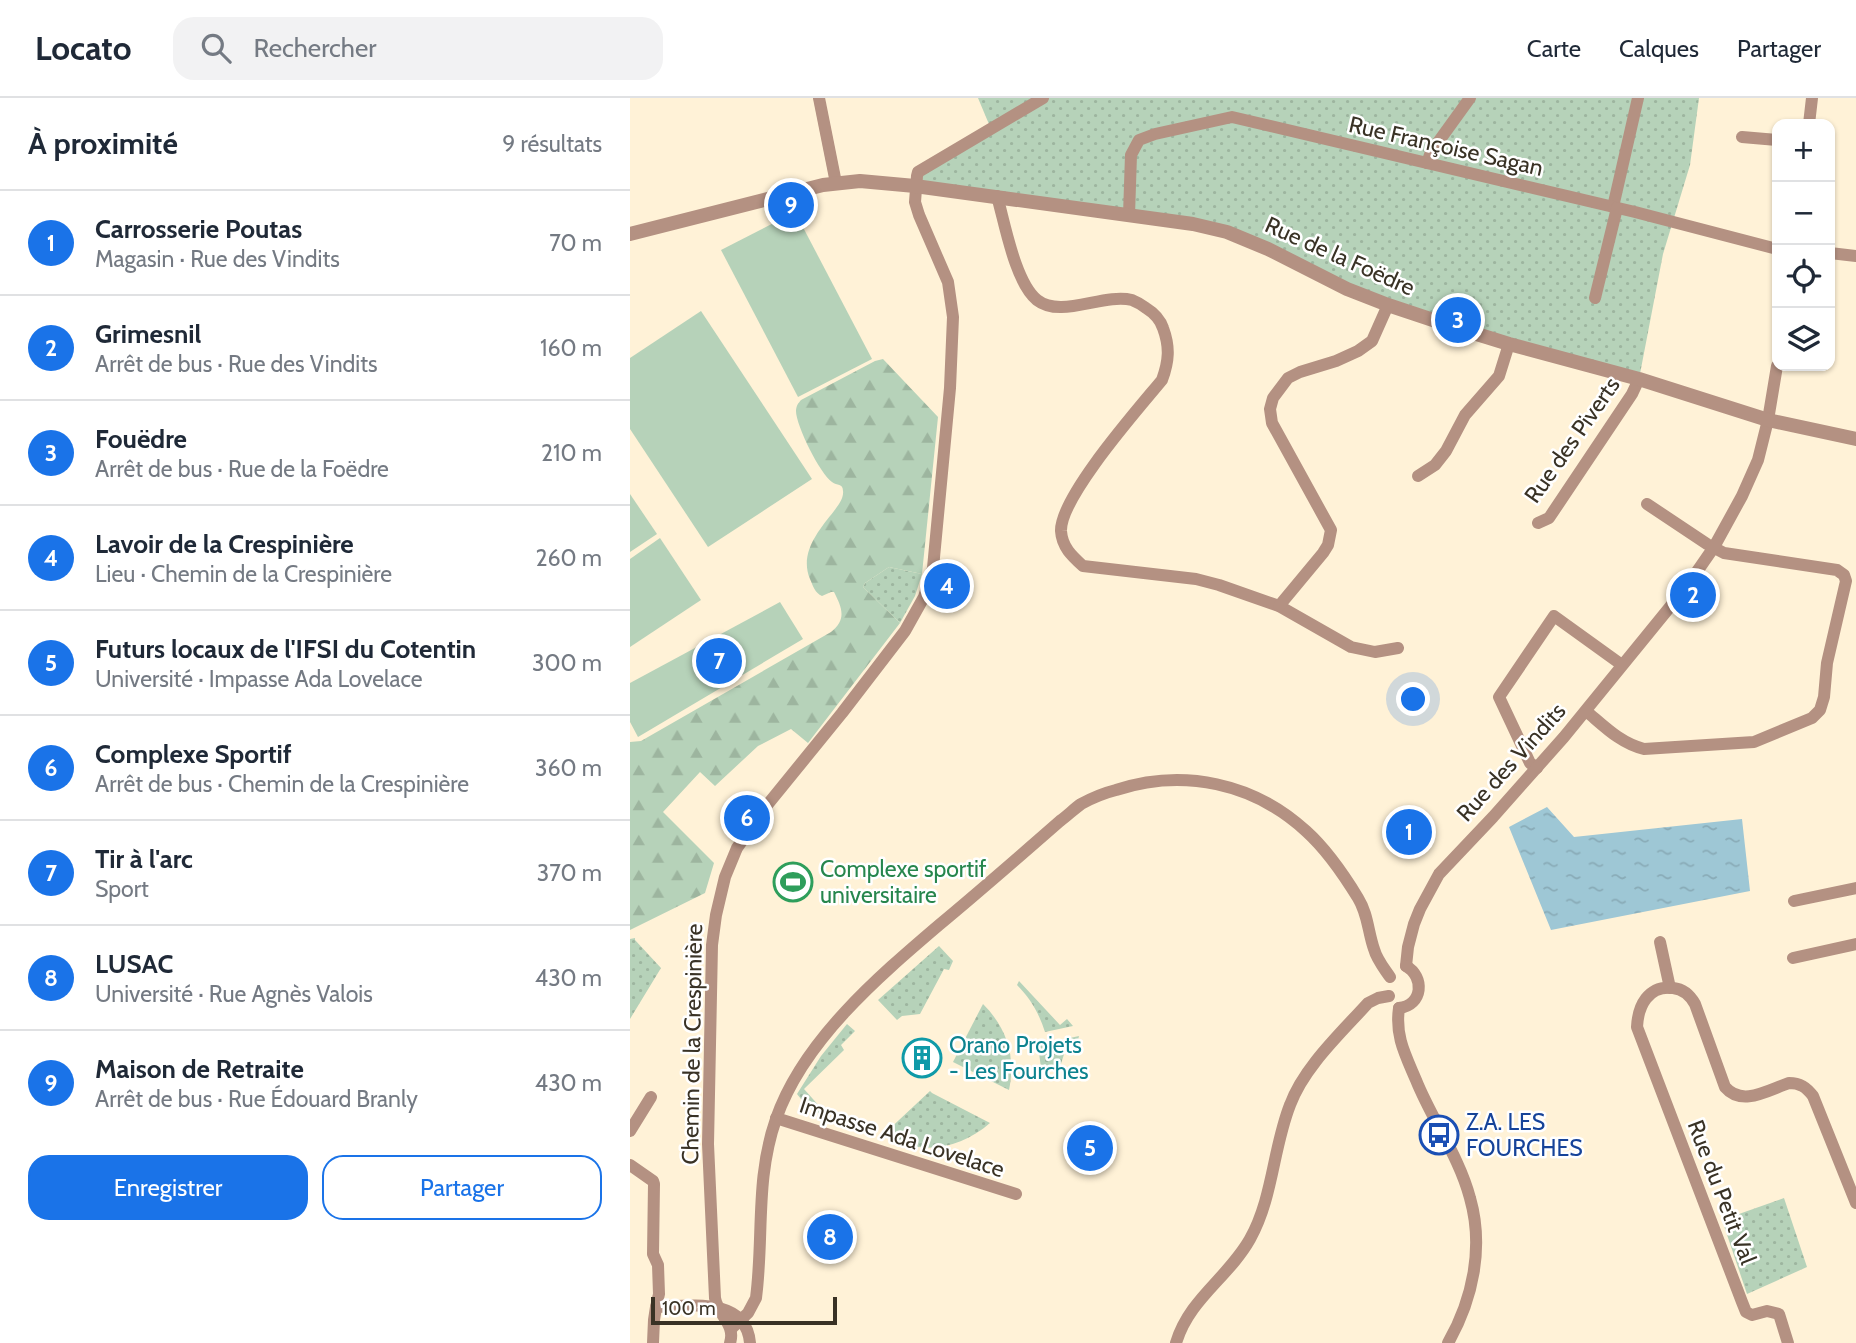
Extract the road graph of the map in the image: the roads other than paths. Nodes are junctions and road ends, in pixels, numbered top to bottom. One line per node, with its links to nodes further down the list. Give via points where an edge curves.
1 (819, 98): 10 (street)
2 (1042, 98): 11 (street, via 918,172)
3 (1470, 98): 9 (street)
4 (1638, 98): 13 (street)
5 (1812, 98): 6 (street)
6 (1810, 119)
7 (1742, 137): 8 (street)
8 (1772, 140)
9 (1427, 163): 13 (street, Rue Françoise Sagan); 14 (street, Rue Françoise Sagan, via 1232,117 1139,140 1131,155)
10 (836, 183): 11 (street, Rue de la Foëdre); 15 (street, Rue de la Foëdre)
11 (915, 186): 12 (street, Rue de la Foëdre); 51 (street, Chemin de la Crespinière, via 917,209 948,282 953,317 935,552 920,606 905,631 768,804 729,864 712,945 708,1144)
12 (997, 196): 14 (street, Rue de la Foëdre); 30 (street, via 1022,279 1040,302 1056,308 1104,299 1134,301 1161,322 1170,352 1162,380 1104,452 1063,517 1063,543 1070,554 1083,566 1196,579)
13 (1615, 208): 16 (street, Rue Françoise Sagan); 19 (street)
14 (1129, 215): 20 (street, Rue de la Foëdre, via 1227,232)
15 (630, 234)
16 (1772, 248)
17 (1835, 254): 18 (street)
18 (1856, 256)
19 (1595, 298)
20 (1388, 305): 21 (street, Rue de la Foëdre); 30 (street, via 1372,341 1336,361 1288,378 1273,397 1272,423 1331,530 1323,553)
21 (1508, 344): 23 (street, Rue de la Foëdre); 26 (street, via 1499,376 1465,415 1446,451)
22 (1776, 371): 24 (street, Rue des Vindits)
23 (1639, 379): 24 (street, Rue de la Foëdre); 28 (street, Rue des Piverts, via 1549,518)
24 (1768, 419): 25 (street, Rue de la Foëdre); 29 (street, Rue des Vindits, via 1758,460)
25 (1856, 439)
26 (1418, 476)
27 (1647, 504): 29 (street)
28 (1538, 523)
29 (1714, 547): 32 (street, Rue des Vindits); 33 (street, via 1724,553 1837,570 1844,575 1824,697 1817,714 1754,741 1644,748 1621,740)
30 (1279, 606): 31 (street, via 1351,647 1375,652)
31 (1398, 648)
32 (1622, 666): 33 (street, Rue des Vindits); 34 (street, via 1554,616 1499,697)
33 (1586, 710): 34 (street, Rue des Vindits)
34 (1537, 768): 40 (street, Rue des Vindits, via 1439,874 1414,924)
35 (1856, 888): 36 (street)
36 (1794, 901)
37 (1660, 942): 42 (street)
38 (1856, 944): 39 (street)
39 (1793, 958)
40 (1406, 966): 41 (street, via 1398,966); 44 (street, via 1417,976 1419,989 1413,1002)
41 (1390, 977): 43 (street); 46 (street, via 1377,957 1359,900 1319,843 1291,818 1259,798 1226,786 1182,779 1136,784 1080,805 903,956 845,1011 814,1050 795,1076)
42 (1670, 988): 50 (street, via 1685,992 1695,1004 1730,1093 1748,1098 1789,1083 1808,1090); 59 (street, Rue du Petit Val, via 1657,989 1646,998 1637,1027 1746,1312 1779,1314)
43 (1389, 996): 44 (street); 57 (street, via 1368,1003 1303,1078 1290,1104 1252,1236 1233,1265 1188,1314)
44 (1399, 1008): 58 (street, via 1403,1049 1462,1176 1475,1227 1476,1258 1469,1296)
45 (651, 1097): 47 (street)
46 (776, 1118): 49 (street, Impasse Ada Lovelace); 53 (street, via 762,1177 756,1298)
47 (630, 1131)
48 (630, 1165): 52 (street, via 654,1184)
49 (1016, 1195)
50 (1856, 1203)
51 (716, 1306): 52 (street); 53 (street, via 726,1309)
52 (656, 1307): 54 (street)
53 (736, 1325): 55 (street); 56 (street, via 747,1330)
54 (653, 1343)
55 (730, 1343)
56 (750, 1343)
57 (1176, 1343)
58 (1448, 1343)
59 (1788, 1343)

